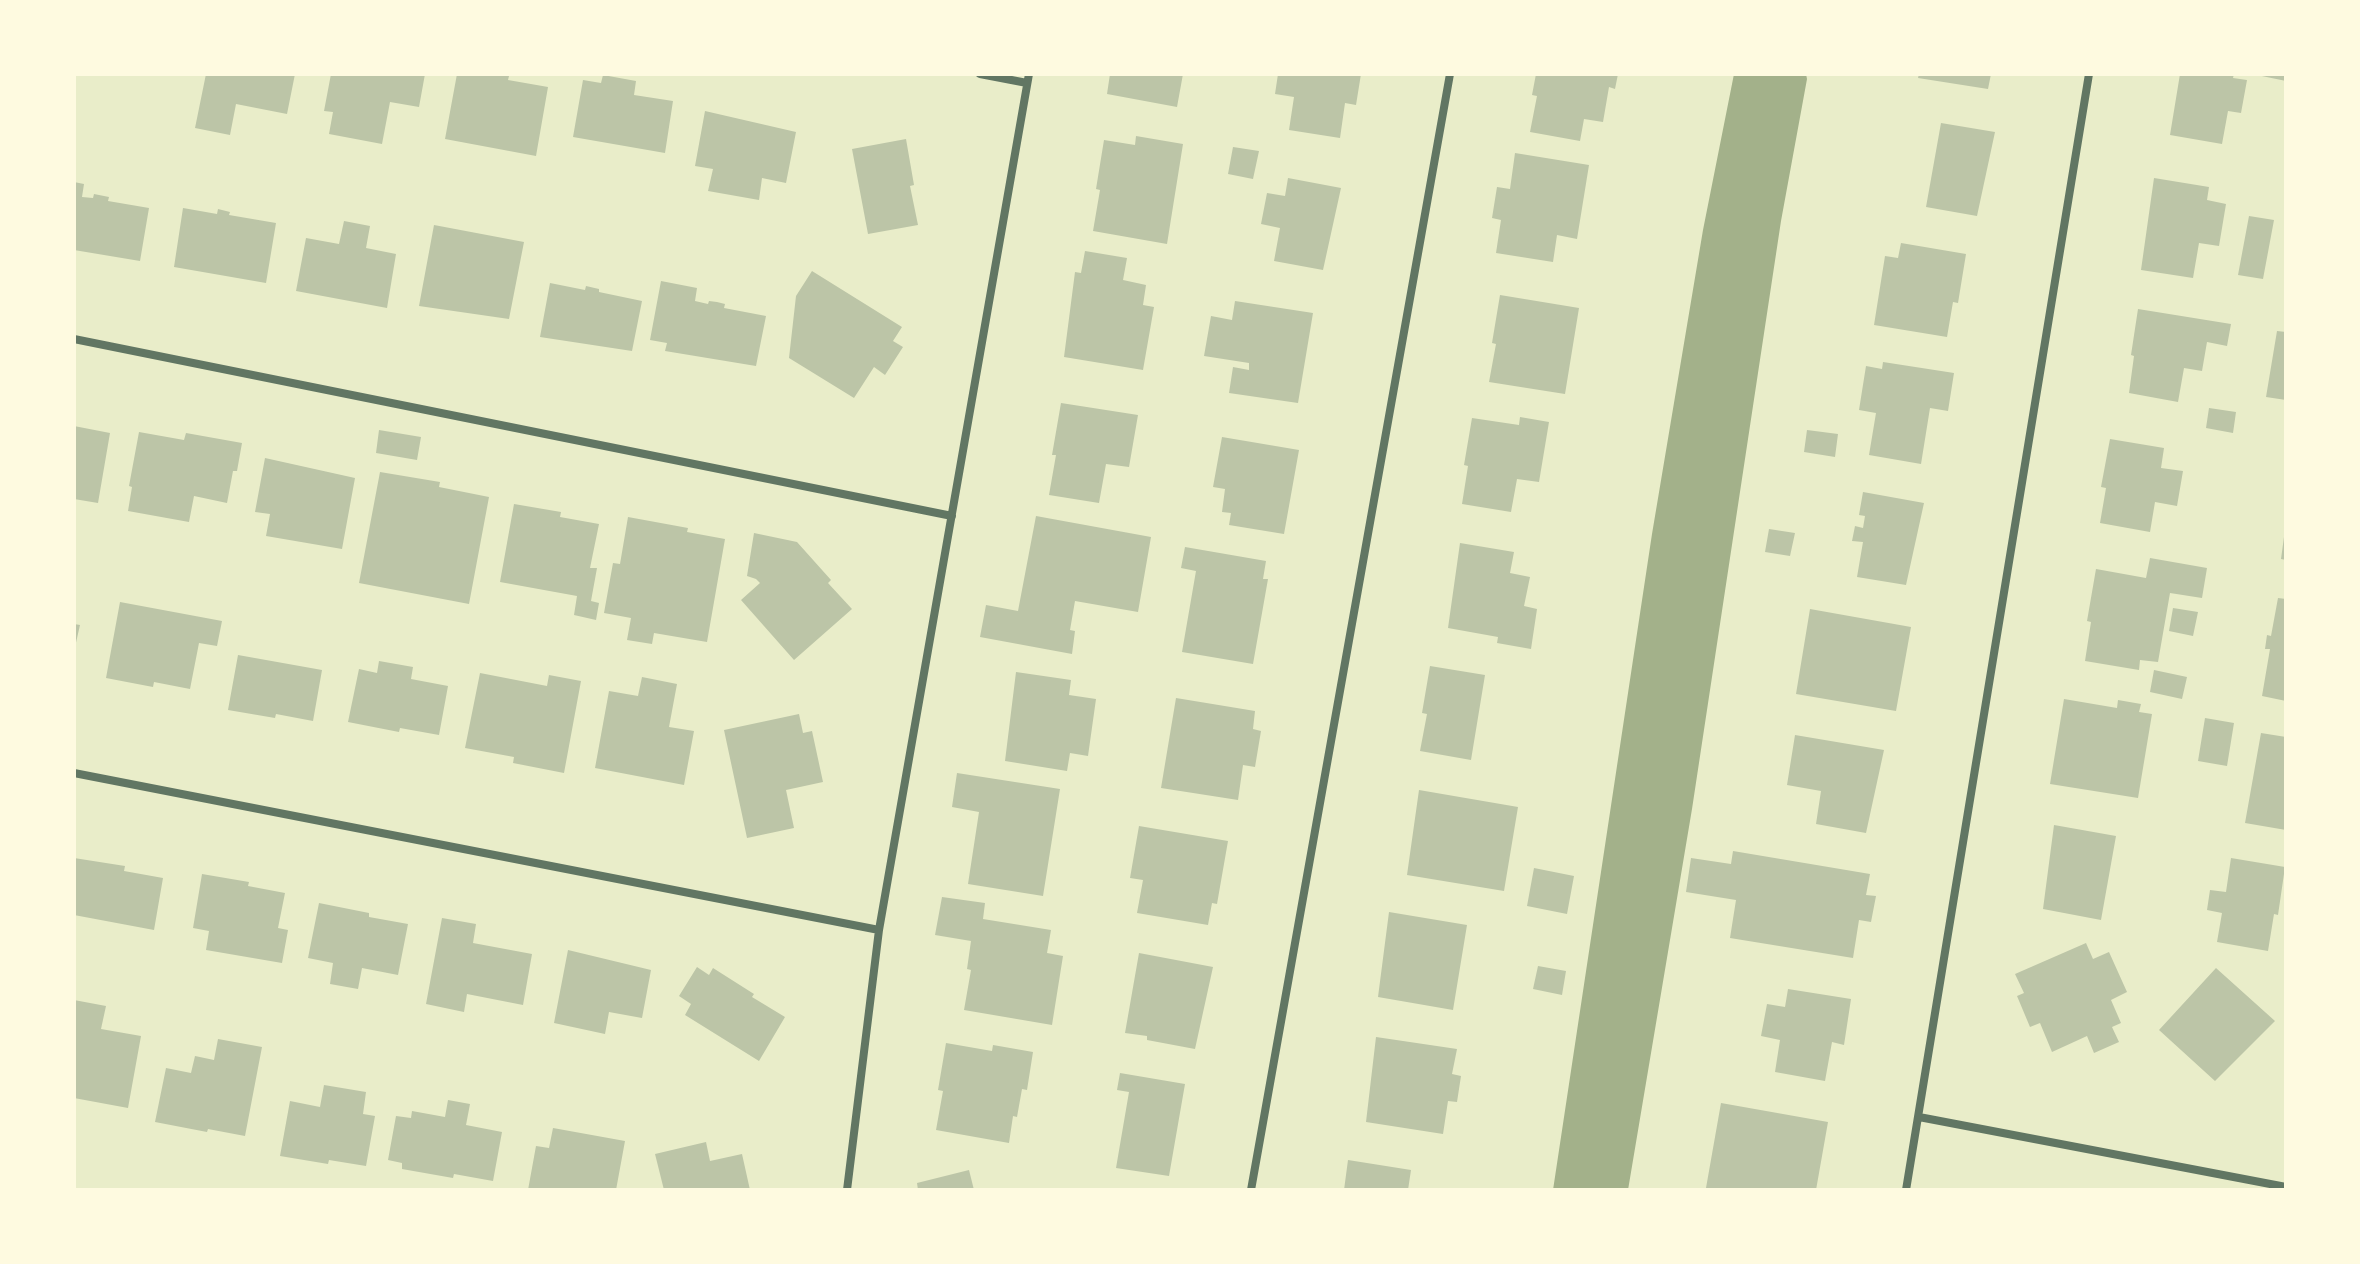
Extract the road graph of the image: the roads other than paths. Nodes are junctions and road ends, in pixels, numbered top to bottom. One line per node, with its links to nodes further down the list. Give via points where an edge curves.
1 (980, 74): 4 (street)
2 (1450, 74): 12 (street)
3 (2089, 74): 9 (street)
4 (1028, 78): 6 (street)
5 (74, 339): 6 (street)
6 (952, 516): 8 (street)
7 (74, 773): 8 (street)
8 (879, 930): 11 (street)
9 (1919, 1117): 10 (street); 13 (street)
10 (2286, 1187)
11 (847, 1190)
12 (1251, 1190)
13 (1906, 1190)

